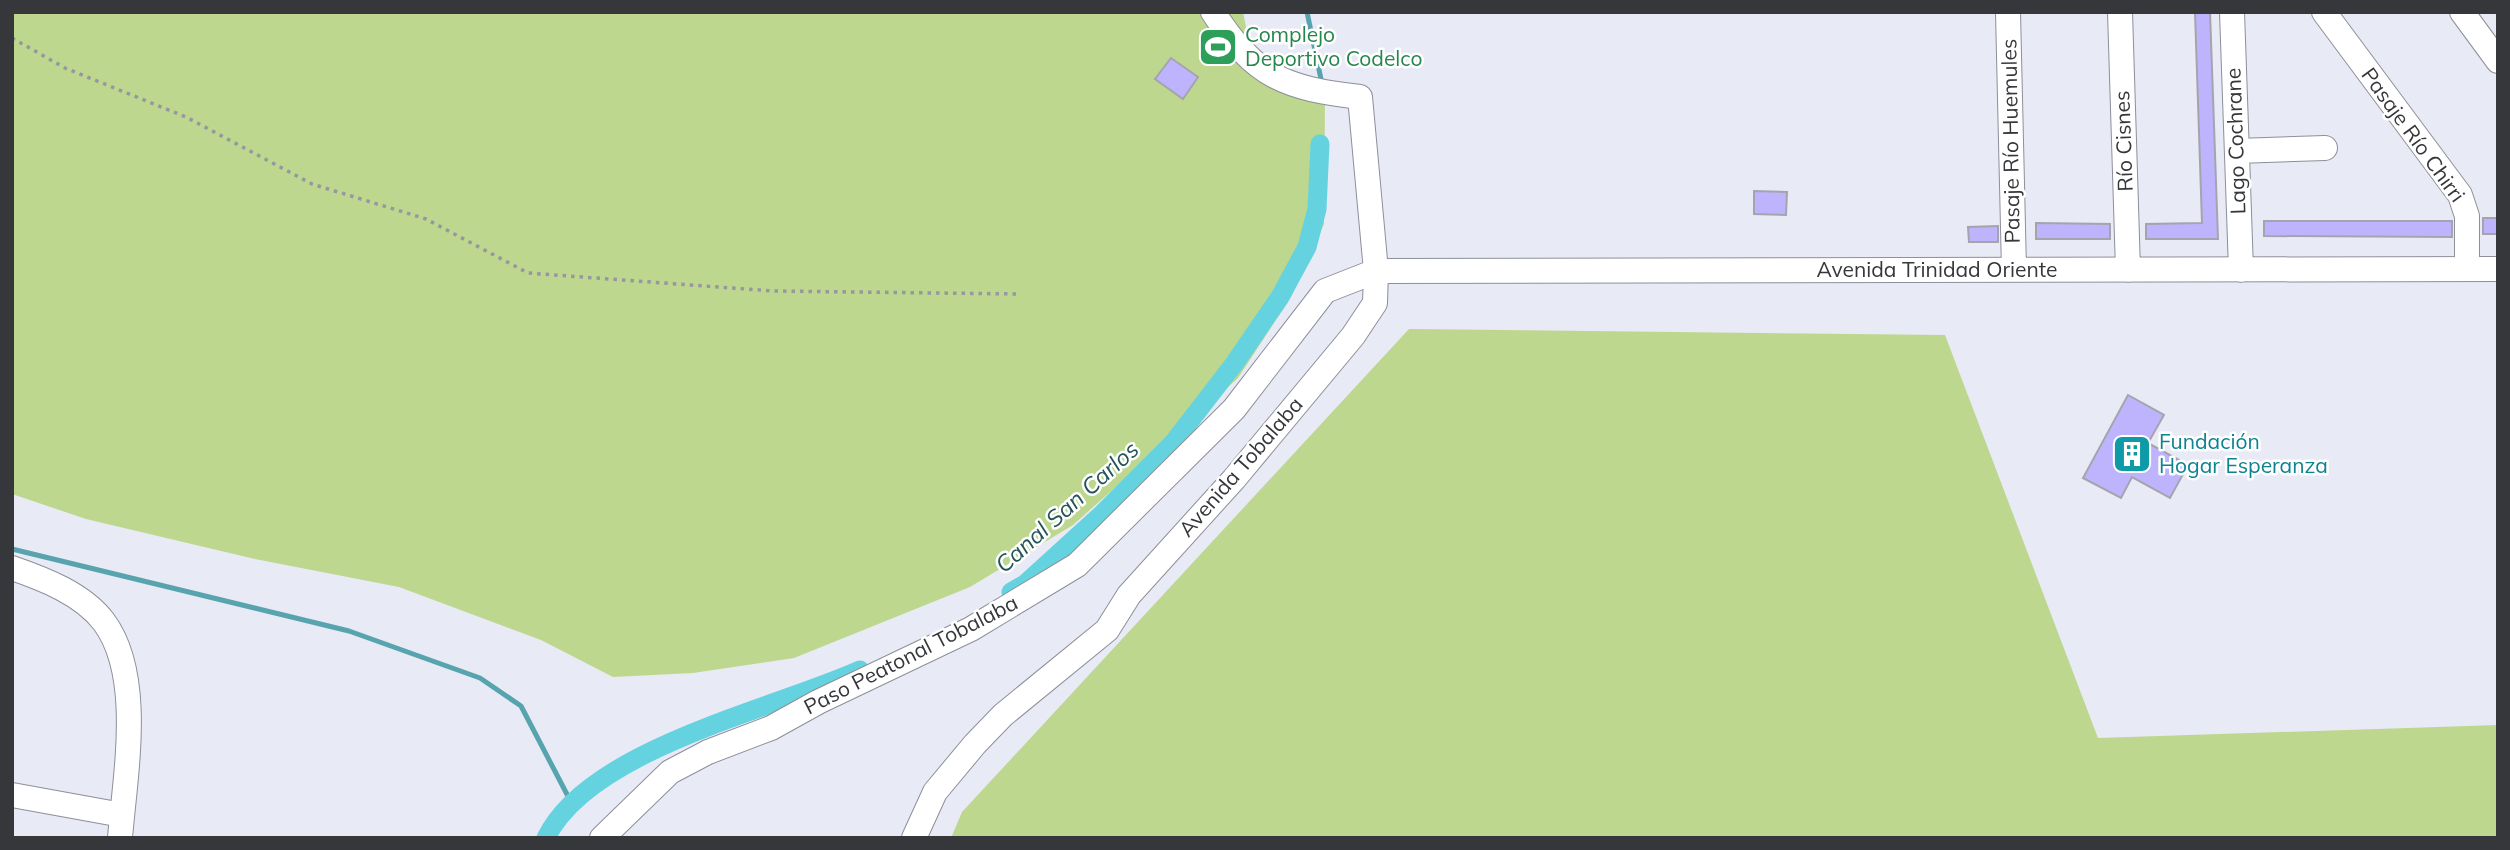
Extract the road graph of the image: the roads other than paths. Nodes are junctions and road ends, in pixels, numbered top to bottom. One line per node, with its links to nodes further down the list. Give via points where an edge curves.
1 (1213, 12): 15 (street, Avenida Tobalaba, via 1253,64 1308,91 1360,97)
2 (2008, 12): 12 (street, Pasaje Río Huemules)
3 (2120, 12): 13 (street, Río Cisnes)
4 (2232, 12): 9 (street, Lago Cochrane)
5 (2324, 12): 10 (street, Pasaje Río Chirri, via 2460,195 2468,216)
6 (2462, 12): 7 (street)
7 (2498, 61)
8 (2325, 148): 9 (street)
9 (2236, 152): 14 (street, Lago Cochrane)
10 (2466, 269): 11 (street, Avenida Trinidad Oriente); 14 (street, Avenida Trinidad Oriente)
11 (2498, 269)
12 (2014, 270): 13 (street, Avenida Trinidad Oriente); 15 (street, Avenida Trinidad Oriente)
13 (2128, 270): 14 (street, Avenida Trinidad Oriente)
14 (2241, 270)
15 (1376, 271): 19 (street, Paso Peatonal Tobalaba, via 1325,291 1234,410 1077,565 971,629 771,728 670,772); 20 (street, Avenida Tobalaba, via 1375,303 1353,336 1234,479 1129,595 1107,630 1003,715 975,744 935,792)
16 (12, 568): 18 (street, via 82,601 111,634 125,680 129,753)
17 (12, 795): 18 (street)
18 (121, 826)
19 (602, 838)
20 (914, 838)

